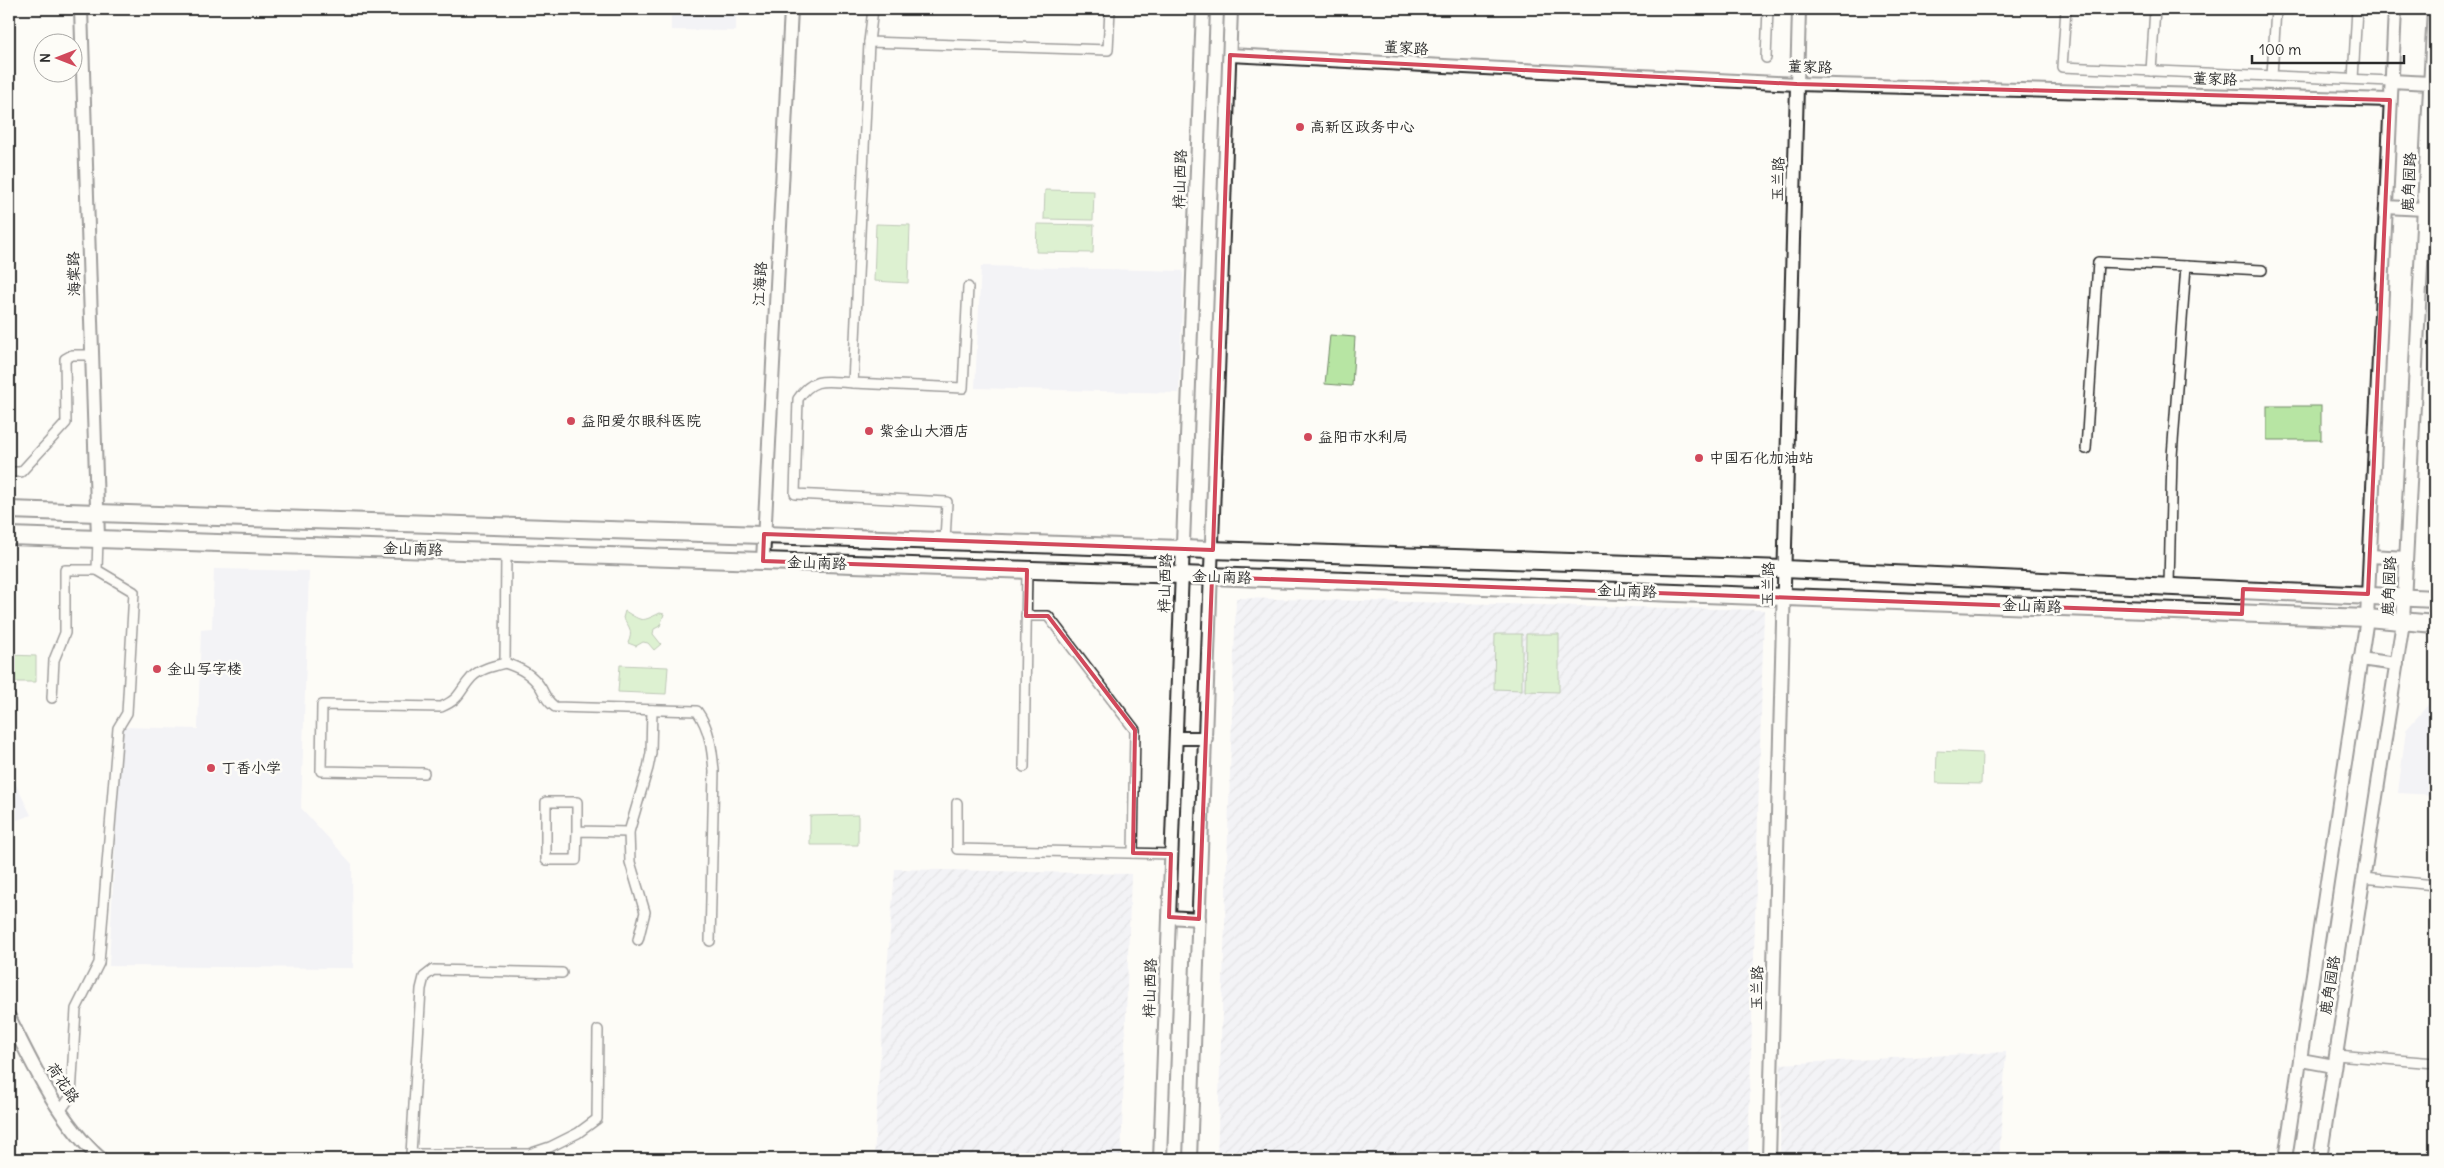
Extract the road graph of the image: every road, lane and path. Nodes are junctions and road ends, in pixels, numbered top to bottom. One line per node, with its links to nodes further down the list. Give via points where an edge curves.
1 (81, 9): 30 (street, 海棠路)
2 (791, 9): 36 (street, 江海路)
3 (873, 9): 15 (street)
4 (1110, 9): 15 (street, via 1108,50)
5 (1203, 9): 40 (street, 梓山西路)
6 (1231, 9): 16 (street)
7 (1768, 9): 17 (street)
8 (1799, 9): 23 (street, 玉兰路)
9 (2066, 9): 18 (street, via 2062,67)
10 (2155, 9): 18 (street)
11 (2276, 9): 19 (street)
12 (2357, 9): 20 (street)
13 (2395, 9): 21 (street, 鹿角园路)
14 (2434, 9): 22 (street, 鹿角园路)
15 (869, 42): 31 (street)
16 (1230, 55): 23 (street, 董家路); 41 (street)
17 (1766, 58)
18 (2152, 71): 19 (street)
19 (2272, 76): 20 (street)
20 (2353, 79): 21 (street)
21 (2392, 81): 22 (street); 24 (street, 鹿角园路)
22 (2430, 83): 26 (street, 鹿角园路)
23 (1797, 84): 24 (street, 董家路); 46 (street, 玉兰路)
24 (2390, 100): 25 (street, 鹿角园路)
25 (2386, 207): 26 (street); 43 (street, 鹿角园路)
26 (2424, 209): 44 (street, 鹿角园路)
27 (2186, 266): 28 (street); 32 (street, via 2098,262); 52 (street, via 2172,456)
28 (2262, 270)
29 (968, 287): 31 (street, via 963,388)
30 (93, 355): 33 (street, via 72,355 65,360 66,423 21,472); 35 (street, 海棠路)
31 (853, 384): 39 (street, via 816,382 806,386 798,399 795,494 946,502)
32 (2086, 449)
33 (9, 472)
34 (9, 510): 35 (highway, 金山南路)
35 (98, 512): 36 (highway, 金山南路); 38 (street, 海棠路)
36 (764, 534): 39 (highway, 金山南路); 45 (street, 江海路)
37 (9, 536): 38 (highway, 金山南路)
38 (98, 538): 42 (highway, 金山南路); 47 (street)
39 (945, 541): 40 (highway, 金山南路)
40 (1183, 549): 41 (highway, 金山南路); 49 (street, 梓山西路)
41 (1213, 550): 46 (highway, 金山南路); 51 (street)
42 (506, 552): 45 (highway, 金山南路); 65 (street)
43 (2370, 556): 44 (street); 54 (street, 鹿角园路)
44 (2406, 558): 55 (street, 鹿角园路)
45 (763, 561): 48 (highway, 金山南路)
46 (1784, 569): 50 (highway, 金山南路); 56 (street, 玉兰路)
47 (97, 570): 67 (street, via 65,570 65,633 54,660); 90 (street, via 134,592 128,713 118,728 99,963 76,1010 70,1096)
48 (1027, 570): 49 (highway, 金山南路); 60 (street)
49 (1182, 575): 51 (highway, 金山南路); 69 (street, 梓山西路)
50 (1928, 575): 52 (highway, 金山南路); 58 (highway)
51 (1212, 577): 56 (highway, 金山南路); 70 (street)
52 (2169, 585): 53 (highway, 金山南路)
53 (2243, 588): 54 (highway, 金山南路); 59 (highway)
54 (2368, 594): 55 (highway, 金山南路); 61 (street, 鹿角园路)
55 (2404, 596): 57 (highway, 金山南路); 62 (street, 鹿角园路)
56 (1783, 597): 58 (highway, 金山南路); 95 (street, 玉兰路)
57 (2435, 599)
58 (1927, 602): 59 (highway, 金山南路)
59 (2242, 614): 61 (highway, 金山南路)
60 (1026, 616): 71 (street); 76 (street, via 1048,616 1135,730)
61 (2367, 618): 62 (highway, 金山南路); 64 (street, 鹿角园路)
62 (2403, 622): 63 (highway, 金山南路); 66 (street, 鹿角园路)
63 (2435, 624)
64 (2360, 659): 66 (street); 87 (street, 鹿角园路)
65 (505, 663): 68 (street, via 521,668 534,678 546,701 555,707); 72 (street, via 472,677 455,701 441,707 322,705 320,771)
66 (2396, 664): 78 (street, 鹿角园路)
67 (52, 698)
68 (652, 710): 75 (street, via 651,753); 83 (street, via 697,712 705,722 711,744 714,771)
69 (1176, 738): 70 (street); 77 (street, 梓山西路)
70 (1206, 738): 81 (street)
71 (1024, 767)
72 (424, 773)
73 (956, 803): 76 (street, via 957,849)
74 (577, 831): 74 (street, via 577,802 546,802 546,860 576,860); 75 (street)
75 (629, 832): 82 (street, via 630,862 645,912)
76 (1133, 853): 77 (street)
77 (1171, 854): 80 (street, 梓山西路)
78 (2363, 878): 79 (street); 88 (street, 鹿角园路)
79 (2435, 885)
80 (1169, 917): 81 (street); 93 (street, 梓山西路)
81 (1199, 919): 94 (street)
82 (638, 940)
83 (710, 941)
84 (562, 973): 91 (street, via 433,970 424,977)
85 (9, 1018): 90 (street, 荷花路, via 36,1073)
86 (598, 1030): 91 (street, via 596,1119 578,1133 529,1154)
87 (2301, 1060): 88 (street); 96 (street, 鹿角园路)
88 (2335, 1061): 89 (street); 97 (street, 鹿角园路)
89 (2435, 1063)
90 (61, 1110): 92 (street, 荷花路, via 86,1146)
91 (411, 1157)
92 (101, 1159)
93 (1160, 1159)
94 (1190, 1159)
95 (1769, 1159)
96 (2284, 1159)
97 (2320, 1159)

